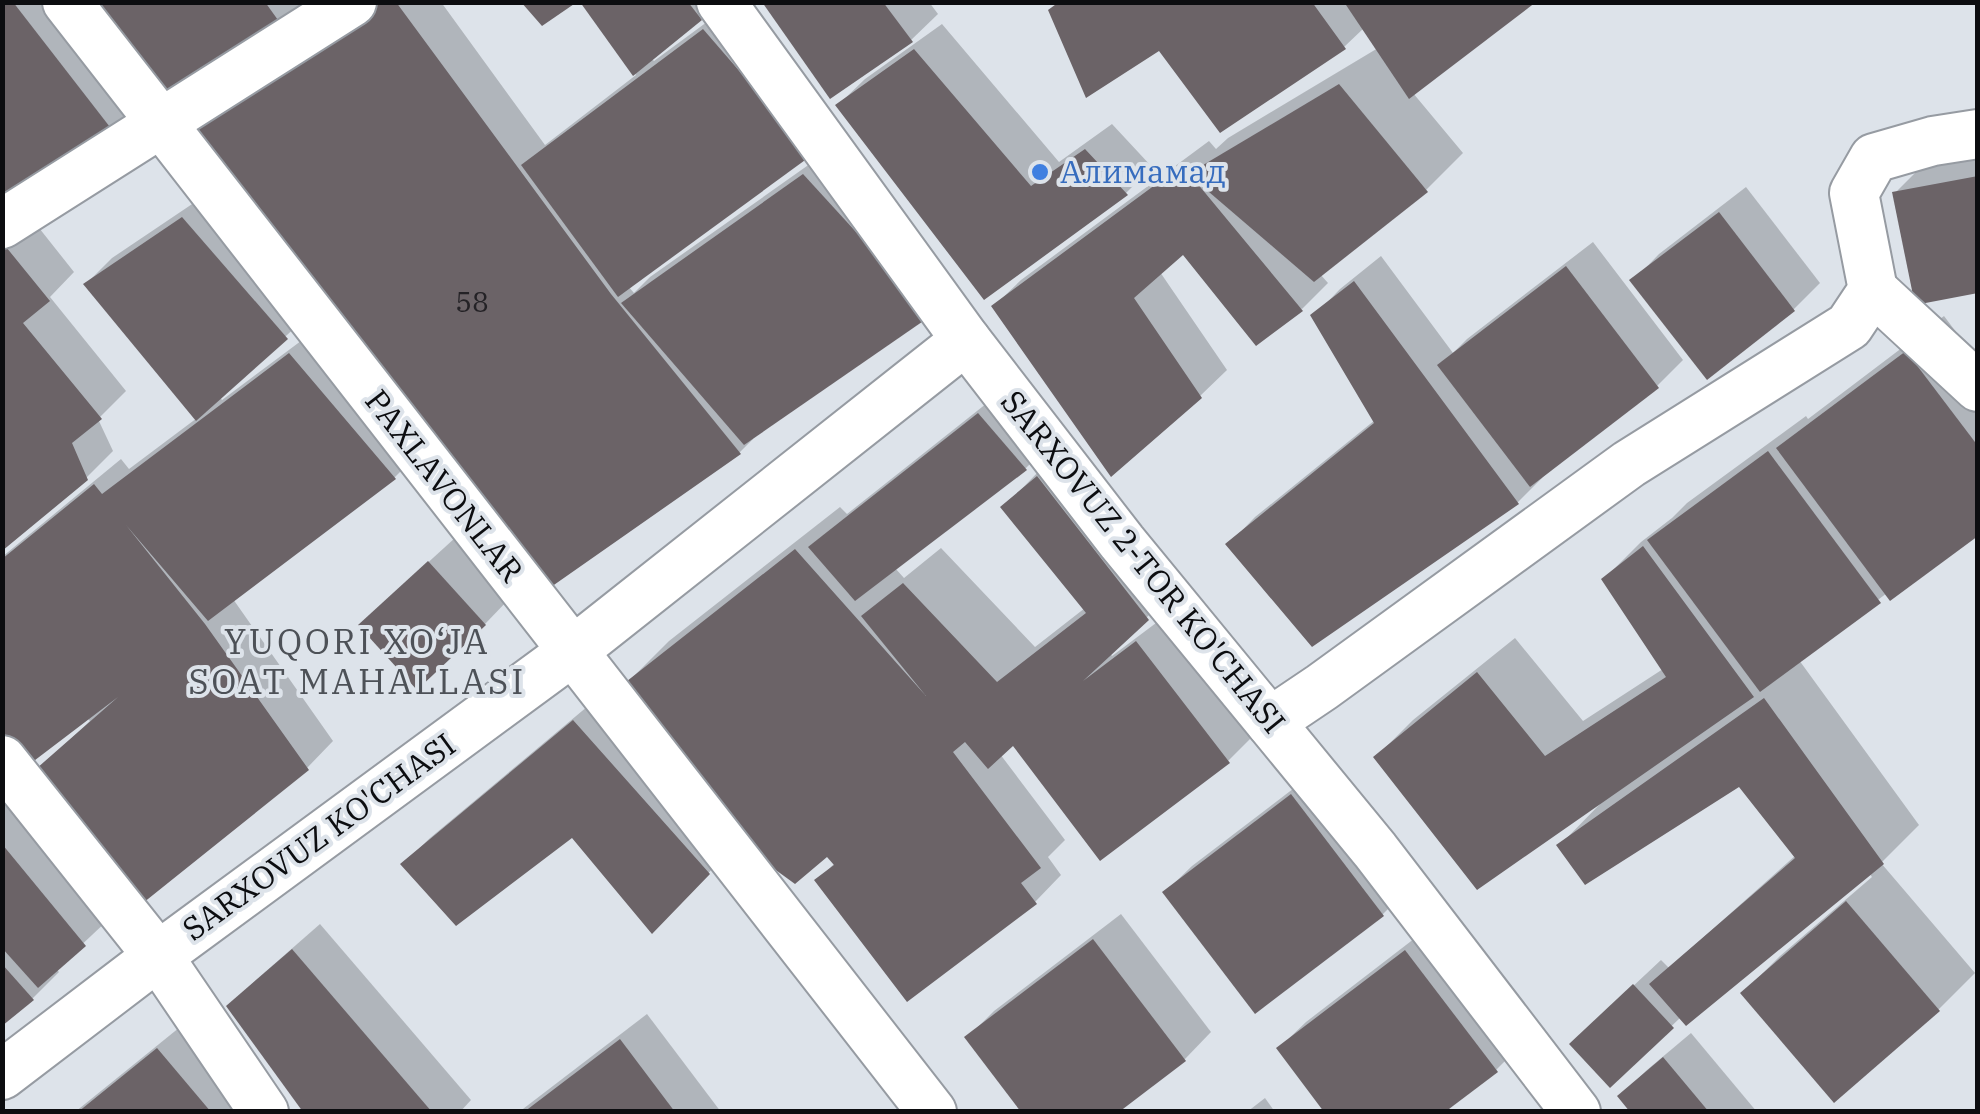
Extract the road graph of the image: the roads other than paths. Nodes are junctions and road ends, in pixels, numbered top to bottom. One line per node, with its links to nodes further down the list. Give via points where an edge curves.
1 (67, 2): 4 (street, PAXLAVONLAR)
2 (352, 2): 4 (street)
3 (722, 2): 8 (street, SARXOVUZ 2-TOR KO'CHASI)
4 (161, 124): 6 (street); 10 (street, PAXLAVONLAR)
5 (1978, 134): 7 (street, via 1874,158 1854,193)
6 (2, 224)
7 (1873, 290): 9 (street); 11 (street, via 1850,326 1629,464)
8 (966, 340): 10 (street, SARXOVUZ KO'CHASI); 11 (street, SARXOVUZ 2-TOR KO'CHASI)
9 (1978, 387)
10 (573, 651): 13 (street, SARXOVUZ KO'CHASI); 16 (street, PAXLAVONLAR)
11 (1270, 722): 17 (street, SARXOVUZ 2-TOR KO'CHASI)
12 (2, 760): 13 (street)
13 (158, 956): 14 (street, SARXOVUZ KO'CHASI); 15 (street)
14 (2, 1075)
15 (264, 1112)
16 (932, 1112)
17 (1576, 1112)

